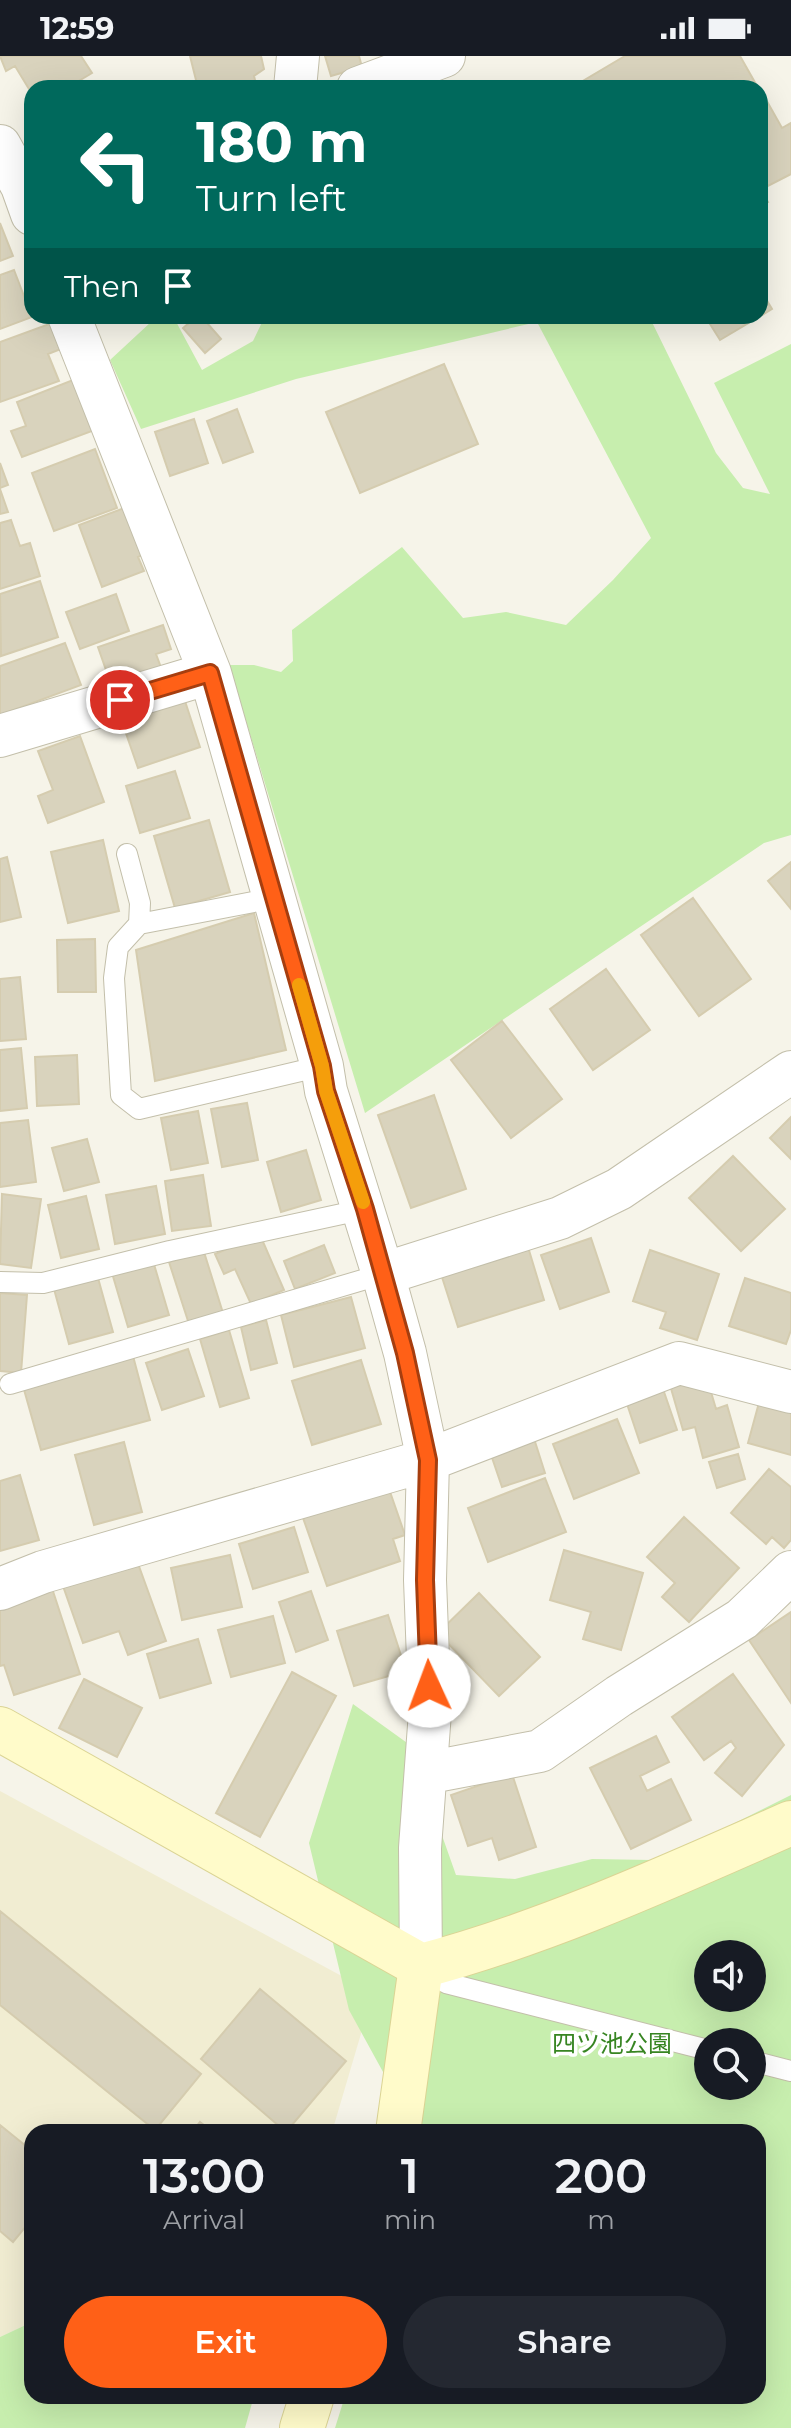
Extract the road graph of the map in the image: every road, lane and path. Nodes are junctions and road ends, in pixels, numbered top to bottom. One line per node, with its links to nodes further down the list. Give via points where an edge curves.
1 (298, 56): 3 (street)
2 (444, 56): 4 (street)
3 (296, 80)
4 (380, 80)
5 (0, 146): 6 (street)
6 (21, 193)
7 (72, 324): 8 (street)
8 (210, 673): 9 (street); 11 (street)
9 (0, 736)
10 (127, 854): 12 (lane, via 140,903)
11 (274, 898): 12 (lane); 13 (street)
12 (139, 924): 13 (lane, via 118,947 114,978 121,1095 139,1109)
13 (322, 1066): 15 (street)
14 (791, 1072): 16 (street, via 619,1189 560,1218)
15 (365, 1209): 16 (street); 17 (lane, via 43,1283)
16 (383, 1274): 18 (lane); 20 (street)
17 (0, 1282)
18 (10, 1384)
19 (791, 1392): 20 (street, via 679,1363)
20 (428, 1460): 22 (street); 24 (street)
21 (791, 1572): 24 (street, via 742,1619 540,1751)
22 (0, 1589)
23 (0, 1729): 26 (street)
24 (426, 1773): 26 (street, via 420,1848)
25 (791, 1823): 26 (street)
26 (434, 1974): 27 (lane); 30 (street)
27 (694, 2046)
28 (766, 2065): 29 (lane)
29 (791, 2071)
30 (400, 2124)
31 (310, 2404): 32 (street)
32 (302, 2428)

